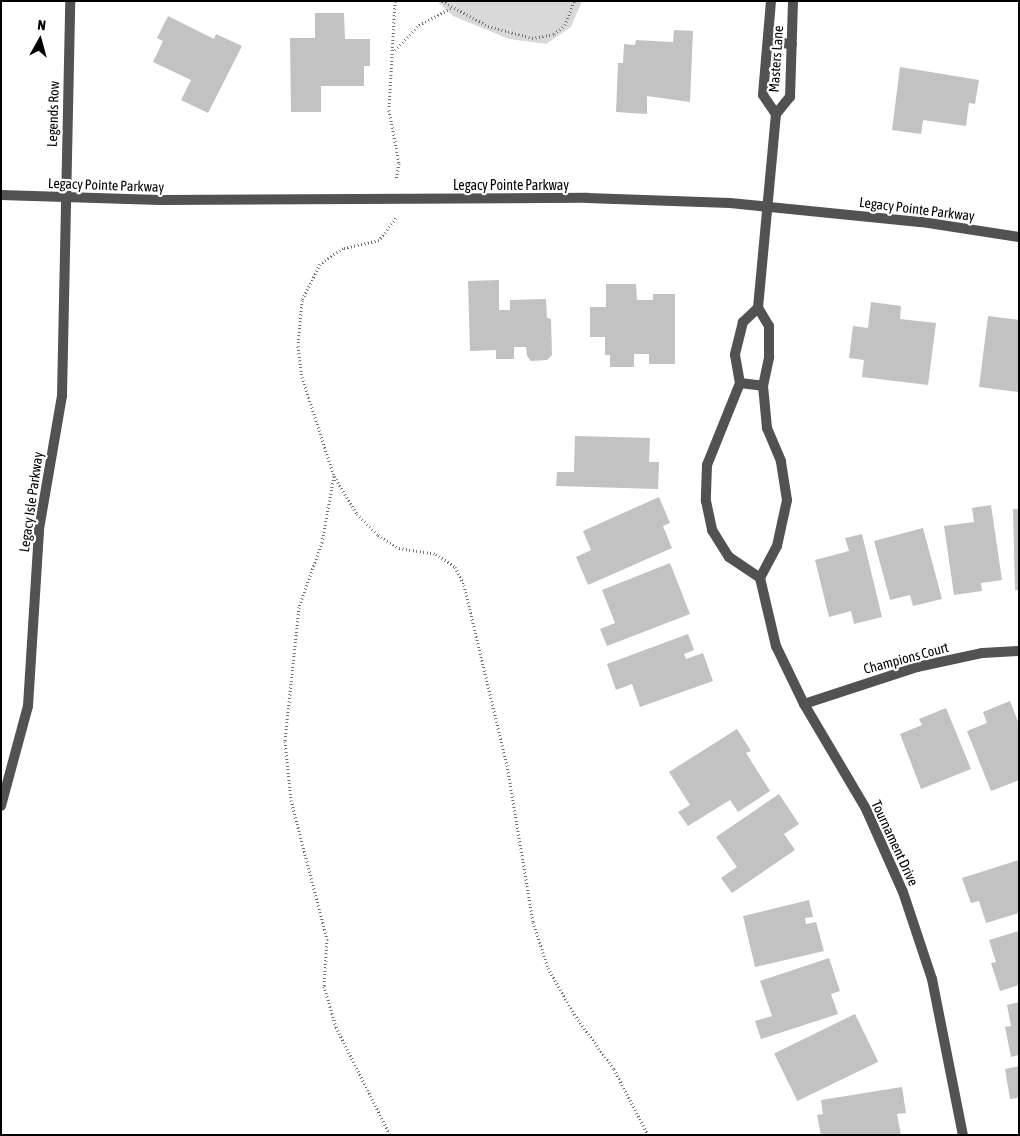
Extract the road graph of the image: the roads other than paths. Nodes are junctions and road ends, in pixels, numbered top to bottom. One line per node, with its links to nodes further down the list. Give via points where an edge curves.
1 (70, 1): 8 (street, Legends Row)
2 (771, 1): 4 (street, Masters Lane)
3 (793, 1): 5 (street, Masters Lane)
4 (768, 42): 5 (street); 6 (street, Masters Lane, via 764,95)
5 (792, 44): 6 (street, Masters Lane, via 790,97)
6 (776, 114): 9 (street)
7 (1, 195): 8 (street, Legacy Pointe Parkway)
8 (64, 197): 9 (street, Legacy Pointe Parkway, via 587,198); 17 (street, Legacy Isle Parkway, via 62,396 39,529 28,706)
9 (768, 206): 10 (street, Legacy Pointe Parkway, via 922,222); 11 (street)
10 (1019, 237)
11 (758, 308): 12 (street, via 743,322 735,355); 13 (street, via 768,326 769,357)
12 (740, 383): 13 (street); 14 (street, via 707,465 706,501 712,530 729,557)
13 (762, 386): 14 (street, via 767,428 781,461 787,500 777,546)
14 (760, 578): 16 (street, Tournament Drive, via 776,646)
15 (1019, 652): 16 (street, Champions Court, via 982,653 917,667)
16 (804, 704): 18 (street, Tournament Drive, via 866,809 904,892 932,979)
17 (1, 806)
18 (963, 1135)

